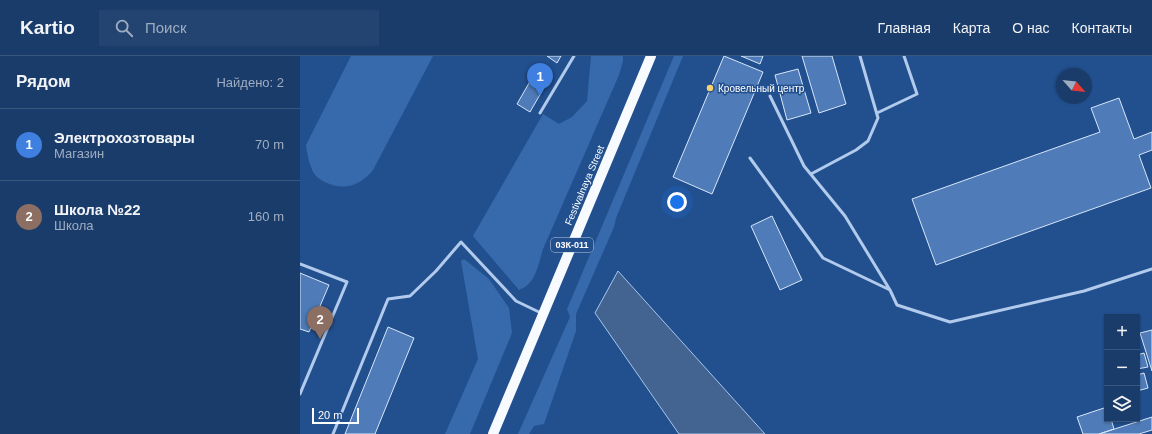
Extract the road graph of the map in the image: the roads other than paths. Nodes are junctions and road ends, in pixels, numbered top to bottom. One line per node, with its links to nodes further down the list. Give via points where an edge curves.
1 (574, 56): 6 (lane)
2 (651, 56): 13 (main road, Festivalnaya Street / 03К-011)
3 (860, 56): 7 (lane)
4 (904, 56): 7 (lane, via 917,94)
5 (770, 96): 9 (lane, via 804,166)
6 (540, 113)
7 (877, 113): 9 (lane, via 878,118 868,141)
8 (750, 158): 12 (lane, via 823,258)
9 (811, 174): 12 (lane, via 845,216)
10 (300, 264): 14 (lane, via 347,282)
11 (1152, 269): 12 (lane, via 1084,291 950,322 897,306)
12 (890, 290)
13 (543, 314): 15 (lane, via 516,301 461,242 410,296 388,299); 16 (main road, Festivalnaya Street / 03К-011)
14 (300, 394)
15 (333, 434)
16 (494, 434)

